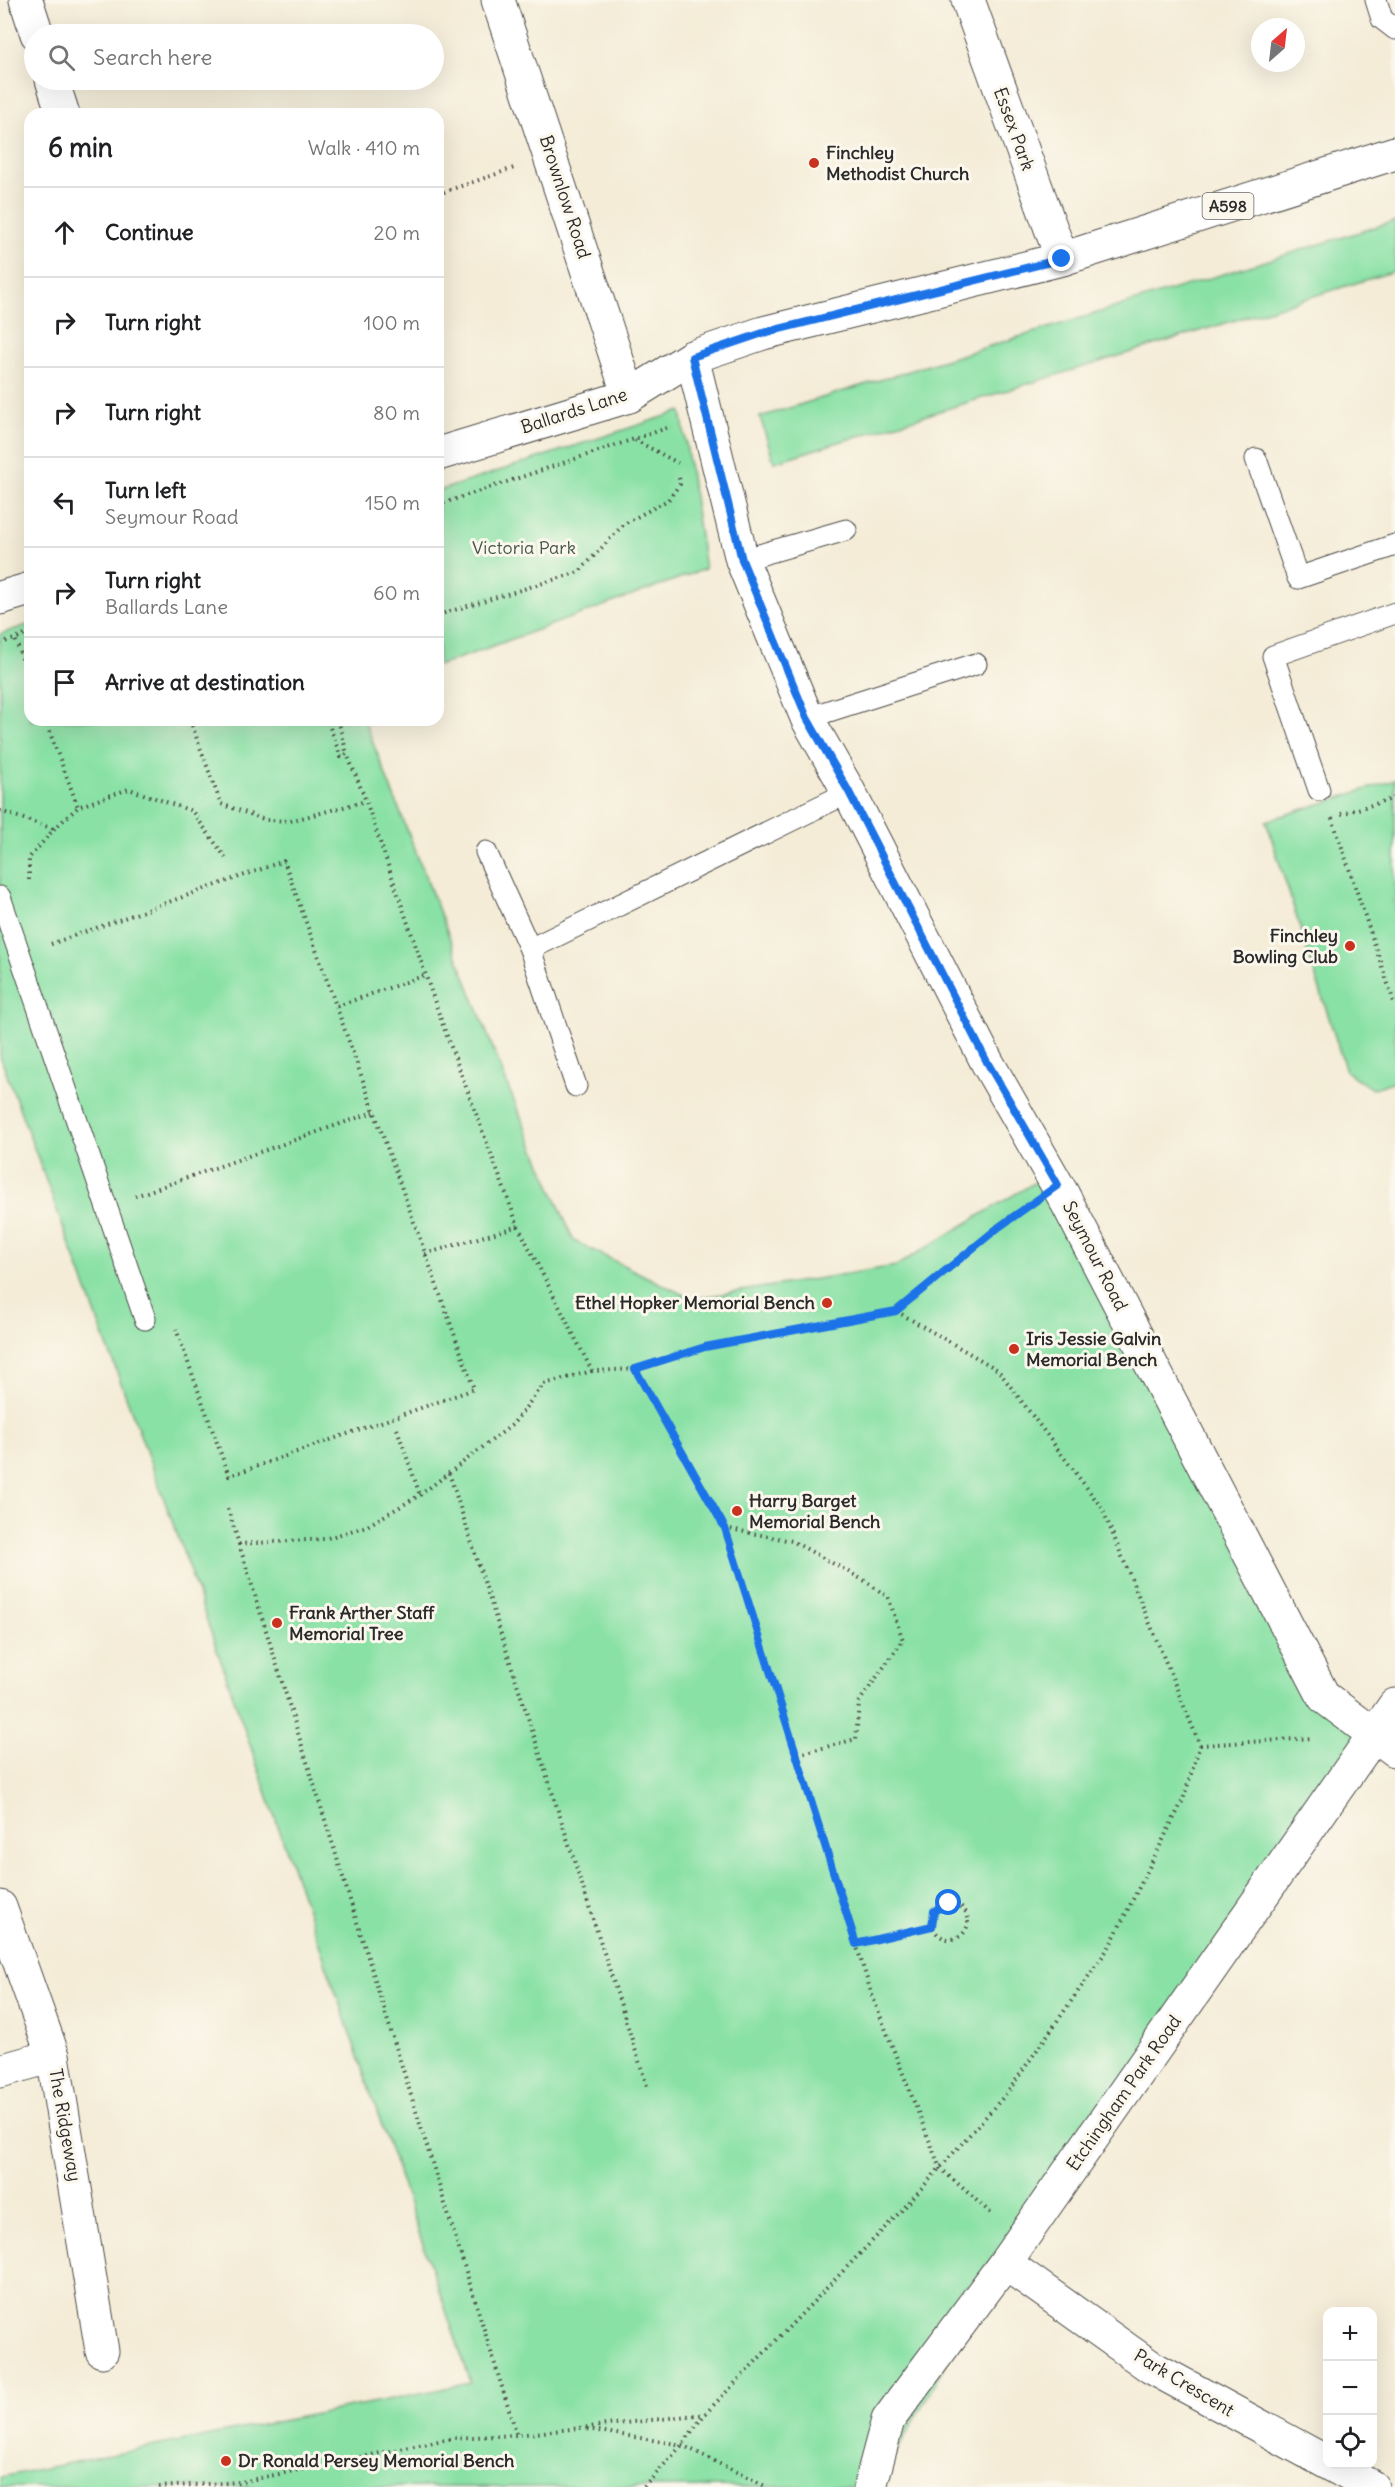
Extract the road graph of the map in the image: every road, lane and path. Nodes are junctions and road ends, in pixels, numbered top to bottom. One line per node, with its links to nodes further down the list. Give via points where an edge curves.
1 (26, 0): 5 (street)
2 (498, 0): 10 (street, Brownlow Road)
3 (968, 0): 12 (street, Essex Park)
4 (1376, 0): 6 (lane, via 1382,19)
5 (34, 24)
6 (1395, 29)
7 (55, 90): 8 (street)
8 (61, 108)
9 (1395, 153): 12 (street, Ballards Lane / A598)
10 (551, 156): 11 (path); 14 (street, Brownlow Road)
11 (444, 192)
12 (1062, 259): 13 (street, Ballards Lane / A598, via 763,333)
13 (692, 357): 14 (street, Ballards Lane / A598); 24 (street, Seymour Road)
14 (629, 396): 17 (street, Ballards Lane / A598)
15 (674, 435): 16 (path, via 673,426)
16 (634, 439): 20 (path); 21 (path)
17 (444, 452)
18 (676, 454): 20 (path)
19 (1256, 459): 23 (lane, via 1298,578)
20 (678, 463): 27 (path, via 680,484 668,500 624,524 579,572)
21 (444, 503)
22 (846, 530): 24 (lane)
23 (1395, 545)
24 (742, 560): 34 (street, Seymour Road)
25 (24, 591): 26 (street)
26 (0, 598)
27 (444, 613)
28 (1395, 613): 40 (lane, via 1274,656)
29 (24, 635): 30 (path)
30 (15, 639): 31 (path); 32 (path)
31 (0, 643)
32 (24, 664)
33 (976, 664): 34 (lane)
34 (807, 718): 41 (street, Seymour Road)
35 (47, 726): 44 (path)
36 (192, 726): 43 (path, via 221,804 266,820 290,821)
37 (329, 726): 39 (path, via 341,757)
38 (340, 726): 39 (path)
39 (347, 754): 43 (path)
40 (1319, 790)
41 (849, 792): 52 (lane); 58 (street, Seymour Road, via 987,1062)
42 (1395, 798): 54 (path, via 1332,817)
43 (366, 801): 53 (path)
44 (78, 807): 46 (path); 48 (path, via 129,789 182,807 192,811)
45 (0, 811): 46 (path)
46 (54, 829): 49 (path, via 28,858)
47 (486, 852): 52 (lane)
48 (228, 861)
49 (29, 890)
50 (0, 897): 63 (lane)
51 (50, 944): 55 (path, via 284,861)
52 (530, 949): 56 (lane)
53 (426, 975): 55 (path); 60 (path)
54 (1395, 1005)
55 (337, 1006): 57 (path)
56 (576, 1086)
57 (374, 1112): 59 (path); 61 (path)
58 (1058, 1185): 62 (path, via 999,1227); 74 (street, Seymour Road, via 1324,1697)
59 (129, 1199)
60 (518, 1226): 61 (path); 66 (path)
61 (425, 1254): 64 (path, via 474,1389 229,1476)
62 (896, 1311): 65 (path, via 705,1347); 75 (path, via 998,1370 1101,1508)
63 (145, 1319)
64 (172, 1321)
65 (635, 1369): 66 (path); 71 (path)
66 (592, 1371): 68 (path, via 544,1384 512,1425)
67 (397, 1429): 69 (path)
68 (449, 1473): 69 (path); 82 (path)
69 (420, 1496): 72 (path, via 368,1526 324,1539)
70 (228, 1509): 72 (path)
71 (725, 1528): 76 (path); 76 (path, via 792,1541 865,1581 888,1597 903,1640 859,1702 856,1739)
72 (239, 1544): 88 (path)
73 (1395, 1705): 74 (street, Etchingham Park Road)
74 (1384, 1742): 75 (path); 84 (street, Etchingham Park Road)
75 (1200, 1745): 83 (path, via 1183,1800 1109,1947 1008,2093)
76 (796, 1755): 79 (path)
77 (0, 1907): 80 (street, The Ridgeway)
78 (932, 1926): 78 (path, via 934,1911 944,1904 956,1904 968,1916 967,1928 959,1938 941,1938); 79 (path)
79 (856, 1944): 83 (path)
80 (54, 2056): 81 (street); 85 (street, The Ridgeway)
81 (0, 2071)
82 (648, 2089)
83 (940, 2168): 84 (path); 86 (path)
84 (1013, 2252): 93 (street, Etchingham Park Road, via 888,2420); 94 (street, Park Crescent, via 1151,2367)
85 (102, 2350)
86 (705, 2414): 87 (path); 89 (path)
87 (583, 2428): 88 (path); 89 (path)
88 (517, 2435): 90 (path, via 453,2438 241,2482)
89 (682, 2445): 91 (path); 92 (path)
90 (159, 2487)
91 (644, 2487)
92 (767, 2487)
93 (870, 2487)
94 (1372, 2487)

